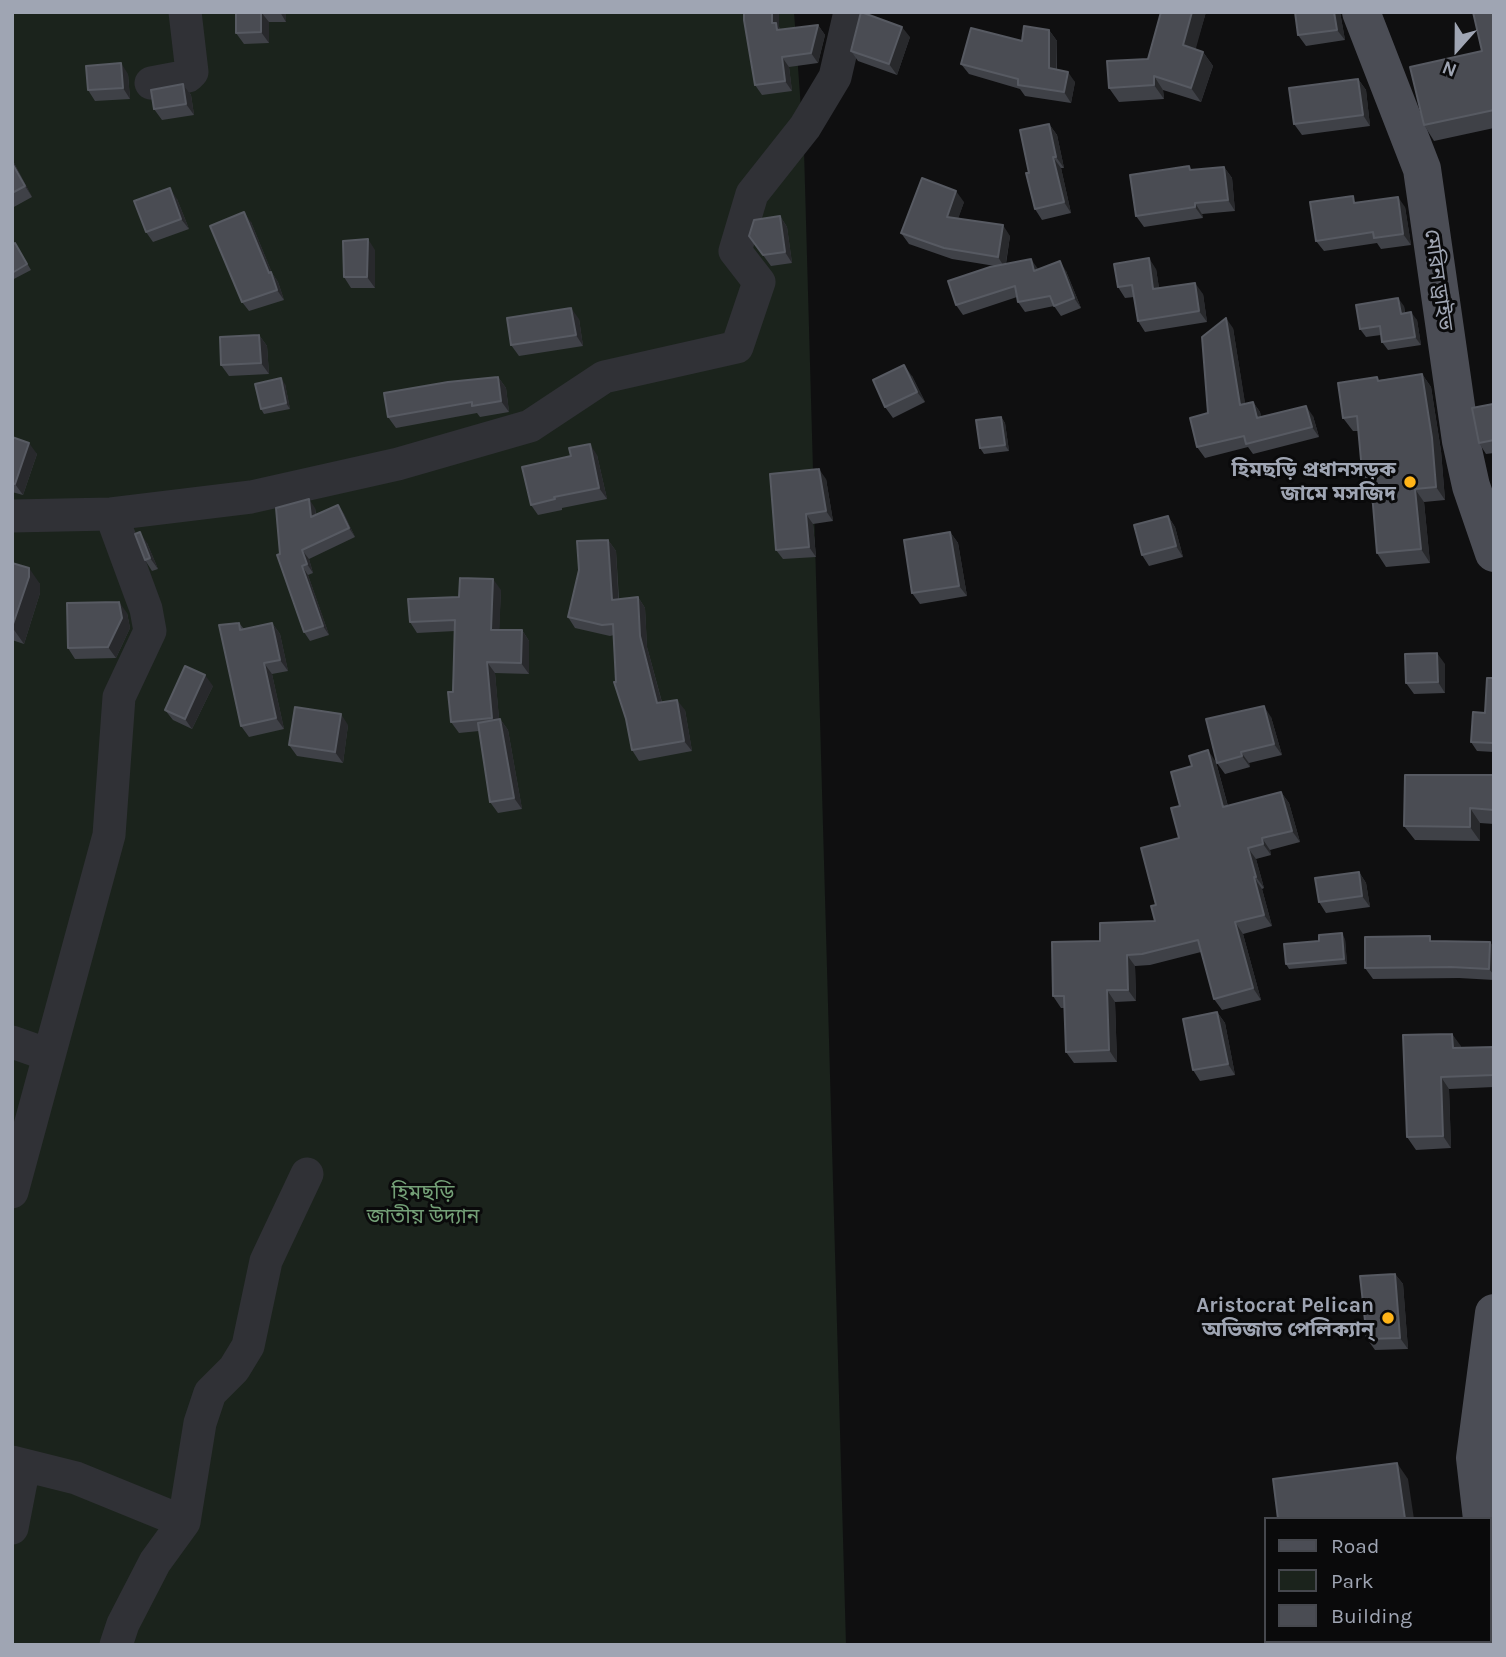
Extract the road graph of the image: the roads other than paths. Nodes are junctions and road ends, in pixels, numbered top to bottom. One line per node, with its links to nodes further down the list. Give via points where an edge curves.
1 (185, 12): 4 (street, via 192,72)
2 (850, 12): 5 (street, via 835,77 805,127 752,194 735,251 760,282 737,347 604,377 530,425 398,464 251,497)
3 (1361, 12): 7 (main road, মেরিন ড্রাইভ, via 1422,169 1461,441)
4 (151, 83)
5 (111, 514): 6 (street); 9 (street, via 150,631 119,697 109,835)
6 (12, 516)
7 (1494, 553)
8 (12, 1042): 9 (street)
9 (50, 1055): 11 (street)
10 (307, 1174): 15 (street, via 266,1261 248,1346 234,1369 210,1393 200,1423)
11 (12, 1192)
12 (1494, 1313): 14 (main road, via 1475,1458)
13 (18, 1464): 15 (street, via 76,1478); 16 (street)
14 (1482, 1517)
15 (184, 1522): 17 (street, via 155,1562)
16 (12, 1528)
17 (116, 1645)

